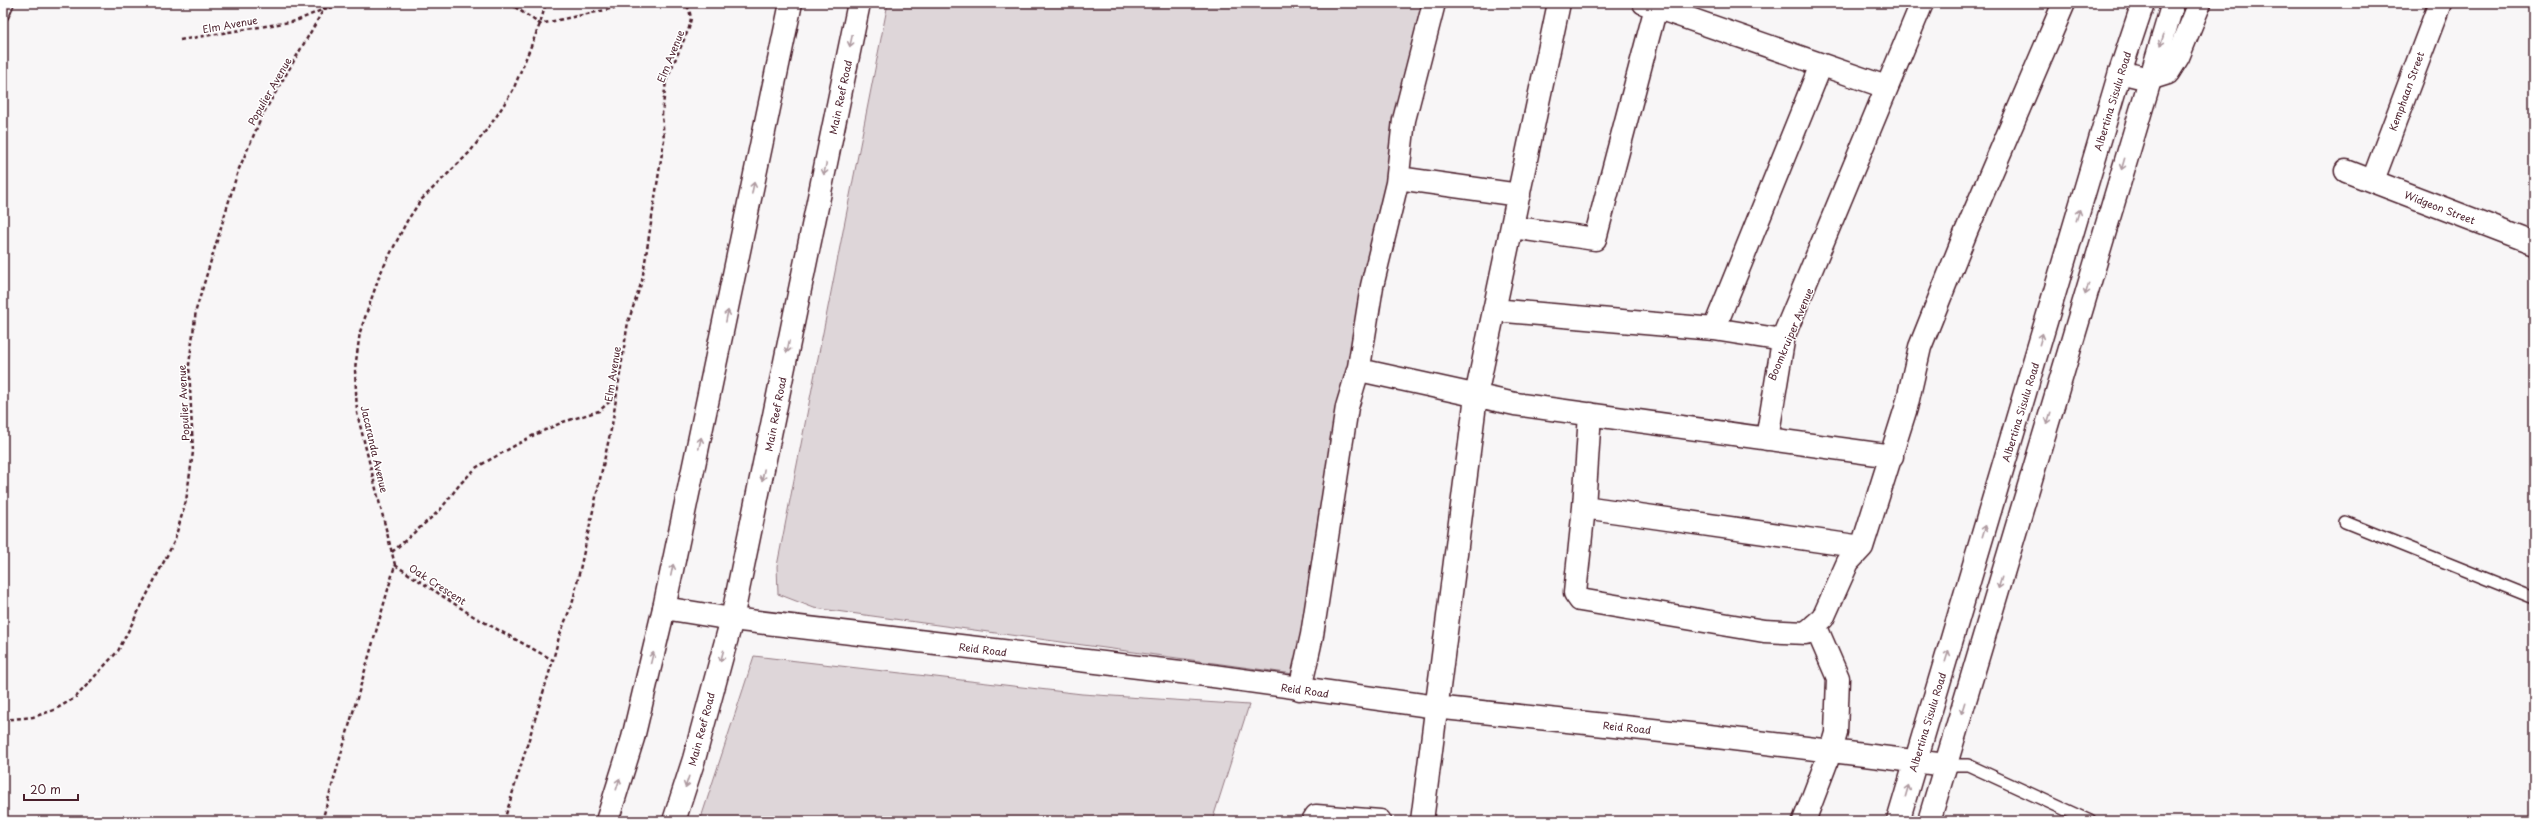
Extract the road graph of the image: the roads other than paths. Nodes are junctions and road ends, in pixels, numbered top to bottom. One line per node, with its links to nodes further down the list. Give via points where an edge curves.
1 (8, 3): 13 (lane)
2 (791, 3): 36 (street, one-way to 2)
3 (859, 3): 37 (street, Main Reef Road, one-way to 37)
4 (1434, 3): 19 (street, via 1404,120)
5 (1559, 3): 21 (street)
6 (1922, 3): 17 (street)
7 (2064, 3): 31 (street, via 1920,347)
8 (2143, 3): 15 (street, Albertina Sisulu Road)
9 (2174, 3): 16 (street, one-way to 16)
10 (2200, 3): 16 (street, via 2178,57 2168,73)
11 (2440, 3): 20 (street, Kemphaan Street)
12 (1650, 5): 14 (street); 22 (street, via 1595,239)
13 (3, 15)
14 (1821, 65): 17 (street); 25 (street)
15 (2120, 72): 16 (street); 42 (street, Albertina Sisulu Road, one-way to 15)
16 (2149, 79): 43 (street, one-way to 43)
17 (1886, 88): 26 (street)
18 (2346, 171): 20 (street, Widgeon Street)
19 (1398, 178): 21 (street); 39 (street, via 1372,286 1359,367 1348,407 1312,635)
20 (2373, 180): 23 (street, Widgeon Street)
21 (1519, 195): 22 (street)
22 (1512, 227): 24 (street)
23 (2534, 243)
24 (1494, 310): 25 (street); 28 (street)
25 (1714, 329): 26 (street)
26 (1783, 340): 30 (street)
27 (1364, 371): 28 (street)
28 (1476, 396): 29 (street); 40 (street)
29 (1590, 414): 30 (street); 32 (street)
30 (1767, 439): 31 (street)
31 (1892, 456): 34 (street)
32 (1584, 507): 34 (street); 38 (street, via 1575,593 1580,600 1764,631 1806,633)
33 (2345, 522): 35 (lane)
34 (1862, 547): 38 (street, via 1848,562 1823,618)
35 (2534, 598)
36 (664, 608): 37 (street, Reid Road); 44 (street, one-way to 36, via 633,738)
37 (732, 619): 39 (street, Reid Road, via 1206,675); 45 (street, Main Reef Road, one-way to 45, via 694,759)
38 (1816, 625): 41 (street, via 1838,678 1836,733)
39 (1300, 689): 40 (street, Reid Road)
40 (1435, 707): 41 (street, Reid Road); 48 (street)
41 (1831, 750): 42 (street, Reid Road); 49 (street)
42 (1916, 760): 43 (street, Reid Road); 50 (street, Albertina Sisulu Road, one-way to 42)
43 (1946, 765): 51 (street); 52 (lane, via 1968,765)
44 (607, 821)
45 (674, 821)
46 (1313, 821): 47 (street, via 1316,816)
47 (1380, 821)
48 (1422, 821)
49 (1804, 821)
50 (1898, 821)
51 (1929, 821)
52 (2090, 821)

